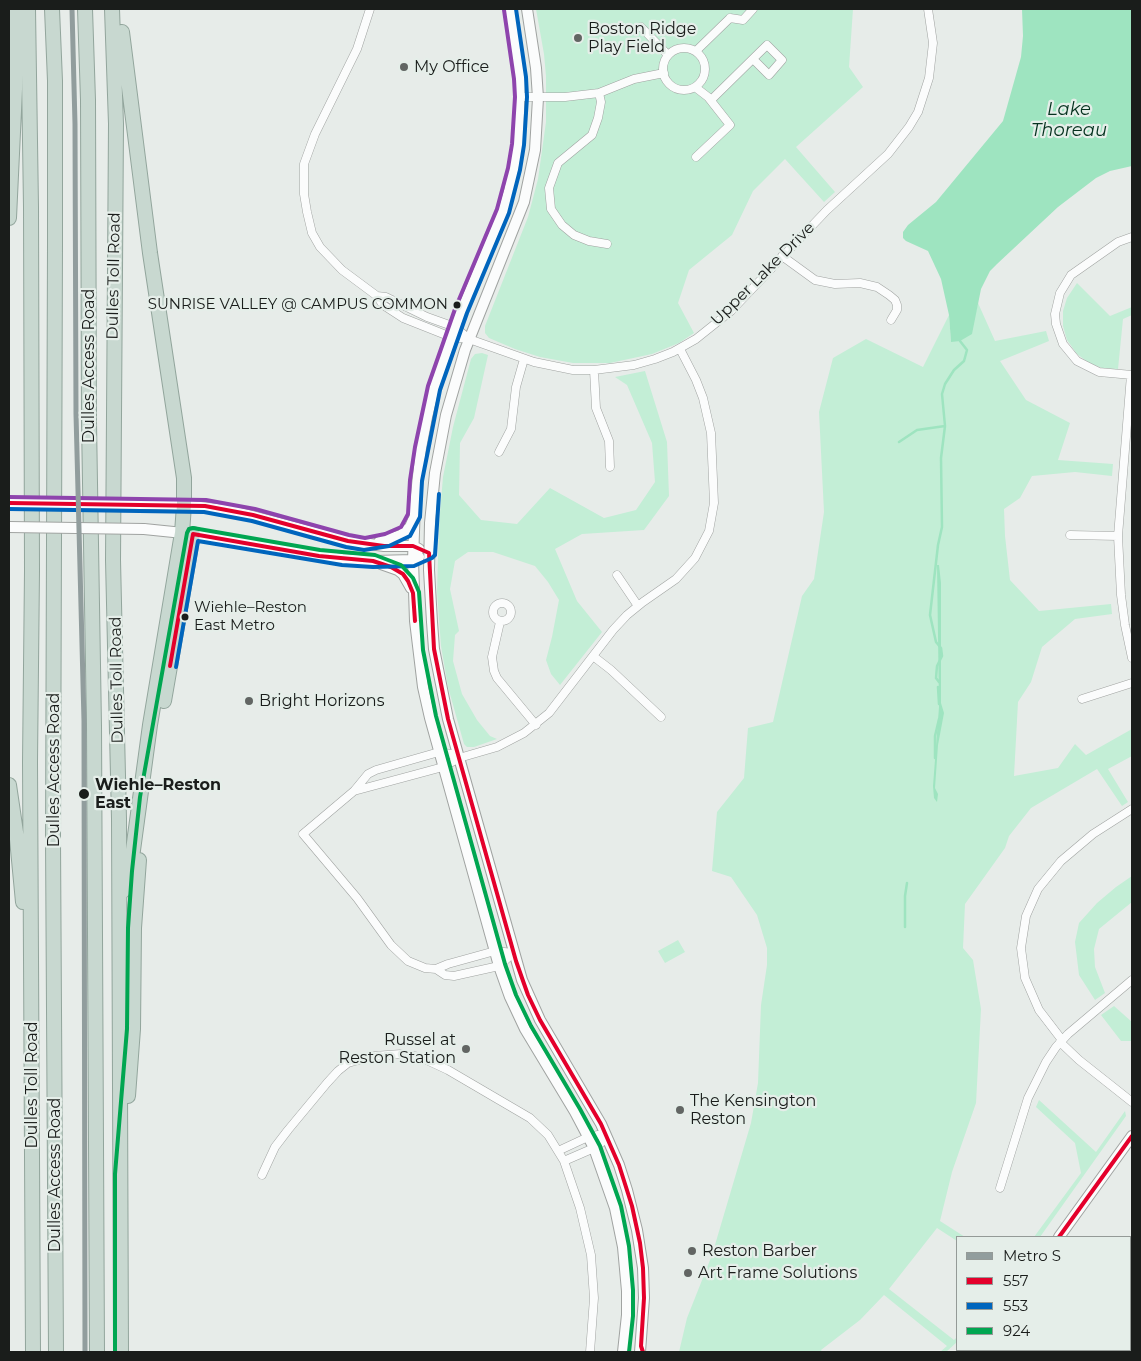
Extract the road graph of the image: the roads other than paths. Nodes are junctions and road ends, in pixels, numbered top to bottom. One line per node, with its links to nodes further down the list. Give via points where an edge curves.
1 (15, 9): 25 (highway)
2 (28, 9): 74 (highway, Dulles Toll Road, via 32,237)
3 (52, 9): 89 (highway, Dulles Access Road, via 55,81 53,850)
4 (85, 9): 90 (highway, Dulles Access Road, via 94,726)
5 (112, 9): 68 (highway, Dulles Toll Road, via 116,124 113,560)
6 (118, 9): 41 (highway, via 184,478)
7 (370, 9): 29 (street, via 358,49 308,149 303,177 309,223 320,248 342,270)
8 (510, 9): 21 (main road)
9 (527, 9): 22 (main road)
10 (728, 9): 13 (street)
11 (753, 9): 13 (street, via 743,20)
12 (928, 9): 28 (street, Upper Lake Drive, via 932,61 924,95 909,127 888,154)
13 (730, 18): 15 (street)
14 (641, 27): 16 (street)
15 (696, 51): 16 (street, via 679,48); 19 (street, via 706,67 703,79)
16 (668, 55): 18 (street, via 664,61)
17 (753, 59): 23 (street)
18 (664, 73): 19 (street, via 673,87 682,90); 20 (street, via 634,79)
19 (695, 87): 23 (street)
20 (599, 94): 22 (street); 27 (street, via 601,102 592,135 558,163 549,188 551,209 562,225 574,235)
21 (521, 98): 22 (street); 31 (main road, via 518,145 509,191)
22 (538, 98): 33 (main road, via 535,150 524,202)
23 (711, 100): 24 (street, via 730,125)
24 (696, 157)
25 (9, 218)
26 (1132, 238): 37 (street, via 1118,242 1071,275 1060,293 1055,314 1063,344 1078,361 1099,372)
27 (607, 244)
28 (782, 256): 30 (street, via 815,280 877,287 895,300 897,310); 34 (street, Upper Lake Drive, via 717,324)
29 (377, 296): 31 (street); 32 (street, via 391,312)
30 (891, 320)
31 (455, 327): 32 (main road); 33 (street)
32 (451, 337): 33 (street); 42 (main road, via 426,425 416,480)
33 (469, 339): 35 (street, Upper Lake Drive); 49 (main road, via 444,424 432,501)
34 (680, 348): 36 (street, Upper Lake Drive, via 634,365); 54 (street, via 696,380 708,417 714,484 713,517 703,545 686,570)
35 (524, 359): 36 (street, Upper Lake Drive, via 552,367); 38 (street, via 516,387 511,429)
36 (594, 370): 39 (street, via 596,408 609,441)
37 (1132, 375): 46 (street)
38 (499, 452)
39 (610, 467)
40 (9, 503): 41 (main road, bridge)
41 (184, 505): 44 (highway); 47 (main road, via 233,511)
42 (414, 516): 47 (main road, via 410,527 401,535); 48 (main road)
43 (9, 527): 44 (main road, bridge, via 144,529)
44 (187, 534): 51 (main road); 68 (highway, via 150,725 131,865); 83 (highway, via 140,846 134,928 133,1029)
45 (1070, 535): 46 (street)
46 (1118, 536): 57 (street, via 1121,595)
47 (365, 544): 48 (main road)
48 (413, 546): 49 (main road); 50 (main road)
49 (429, 553): 50 (main road); 63 (main road, via 434,649)
50 (413, 560): 51 (main road); 53 (main road)
51 (373, 562): 53 (main road, via 403,574)
52 (617, 575): 54 (street)
53 (413, 593): 62 (main road, via 417,651)
54 (638, 606): 56 (street, via 613,630)
55 (500, 622): 61 (street, via 492,656 494,671)
56 (593, 656): 60 (street); 61 (street)
57 (1132, 658)
58 (1132, 683): 59 (street)
59 (1082, 699)
60 (661, 717)
61 (536, 725): 63 (street, via 511,741)
62 (439, 752): 63 (street); 64 (main road); 66 (street, via 376,770 361,780)
63 (458, 758): 64 (street); 70 (main road)
64 (443, 767): 66 (street); 69 (main road)
65 (9, 785): 74 (highway)
66 (354, 791): 72 (street, via 304,834 399,954 417,965)
67 (1132, 809): 75 (street, via 1093,834 1061,861 1038,889 1026,916 1021,948 1025,978 1039,1010)
68 (119, 903): 83 (highway, Dulles Toll Road)
69 (495, 951): 70 (street); 71 (main road); 72 (street)
70 (513, 953): 71 (street); 77 (main road, via 534,1008)
71 (499, 966): 72 (street, via 454,976); 79 (main road, via 525,1029)
72 (436, 969)
73 (1132, 980): 75 (street)
74 (32, 998): 88 (highway, Dulles Toll Road)
75 (1061, 1041): 76 (street, via 1079,1060); 85 (street, via 1028,1098)
76 (1132, 1102)
77 (606, 1136): 79 (street); 80 (street); 87 (main road, via 627,1190 640,1243 644,1298)
78 (1132, 1136): 86 (main road)
79 (588, 1137): 80 (main road); 81 (street)
80 (594, 1148): 82 (street); 93 (main road, via 615,1208 623,1247 627,1291)
81 (558, 1151): 82 (street); 84 (street, via 548,1135 530,1118 432,1061 401,1054 374,1056 348,1063 338,1071 275,1147)
82 (564, 1161): 92 (street, via 579,1202 591,1255 594,1298)
83 (121, 1174): 91 (highway, Dulles Toll Road)
84 (262, 1175)
85 (1000, 1188)
86 (1060, 1236)
87 (642, 1350)
88 (33, 1352)
89 (56, 1352)
90 (97, 1352)
91 (121, 1352)
92 (590, 1352)
93 (623, 1352)

